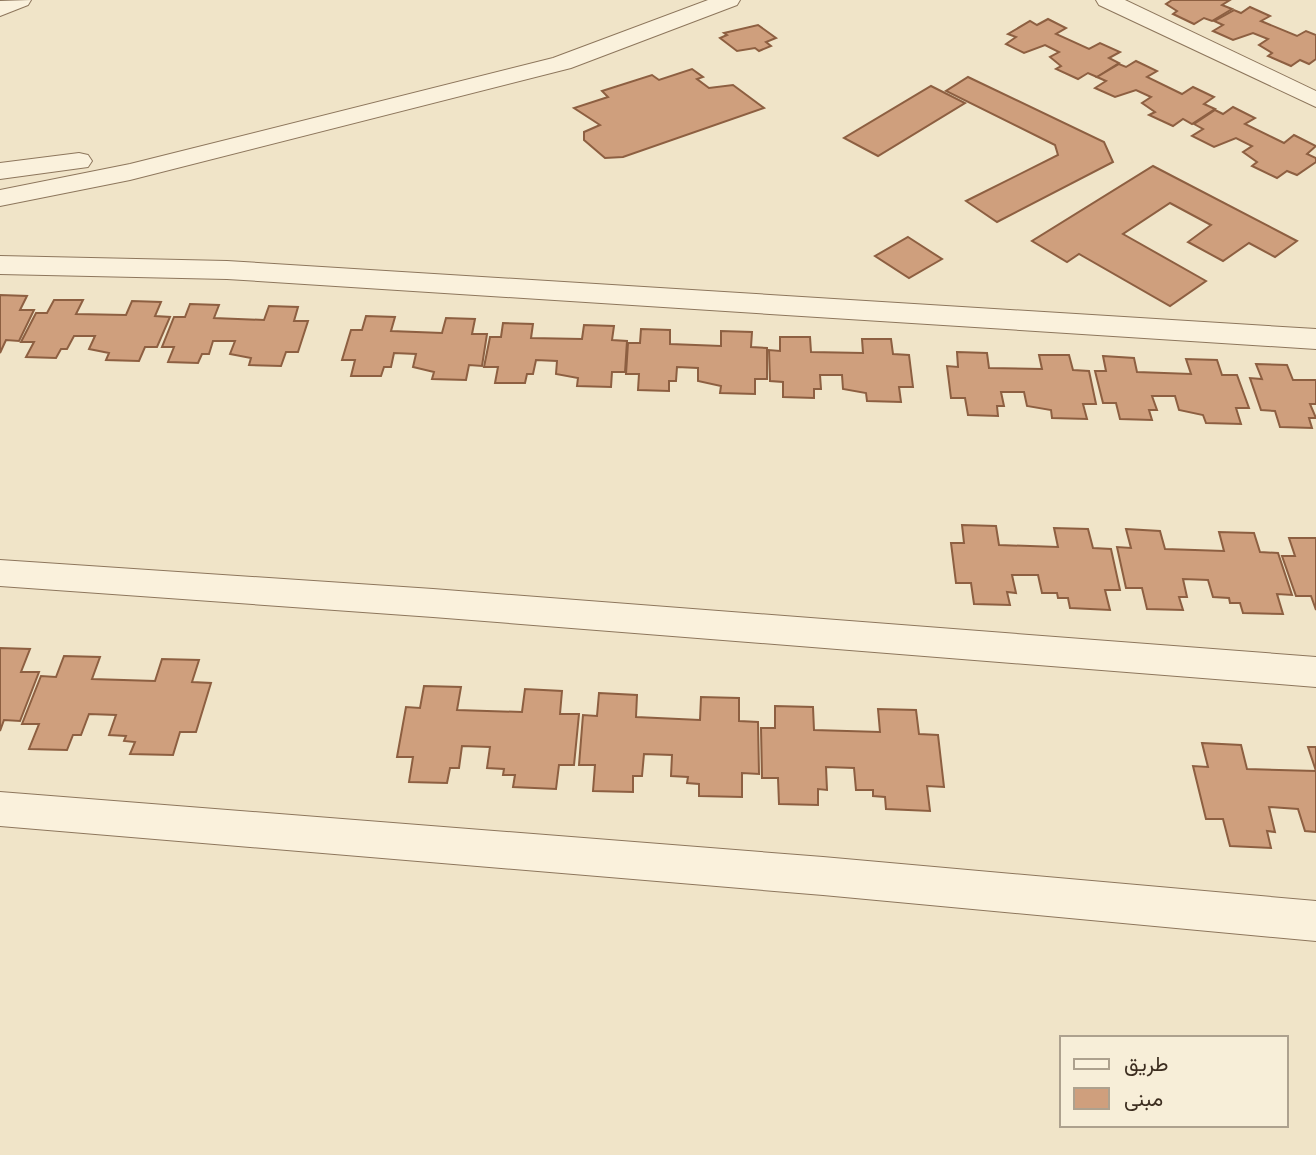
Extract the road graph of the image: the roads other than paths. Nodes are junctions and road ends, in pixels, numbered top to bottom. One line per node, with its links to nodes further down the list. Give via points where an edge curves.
1 (20, 0): 5 (street)
2 (669, 0): 7 (street, via 502,57 94,159)
3 (729, 0): 8 (street, via 530,72 130,172)
4 (1107, 0): 6 (street)
5 (0, 9)
6 (1316, 100)
7 (0, 172)
8 (0, 198)
9 (0, 265): 10 (street, via 227,270)
10 (1316, 339)
11 (0, 573): 12 (street)
12 (1316, 672)
13 (0, 809): 14 (street, via 1032,892)
14 (1316, 921)

